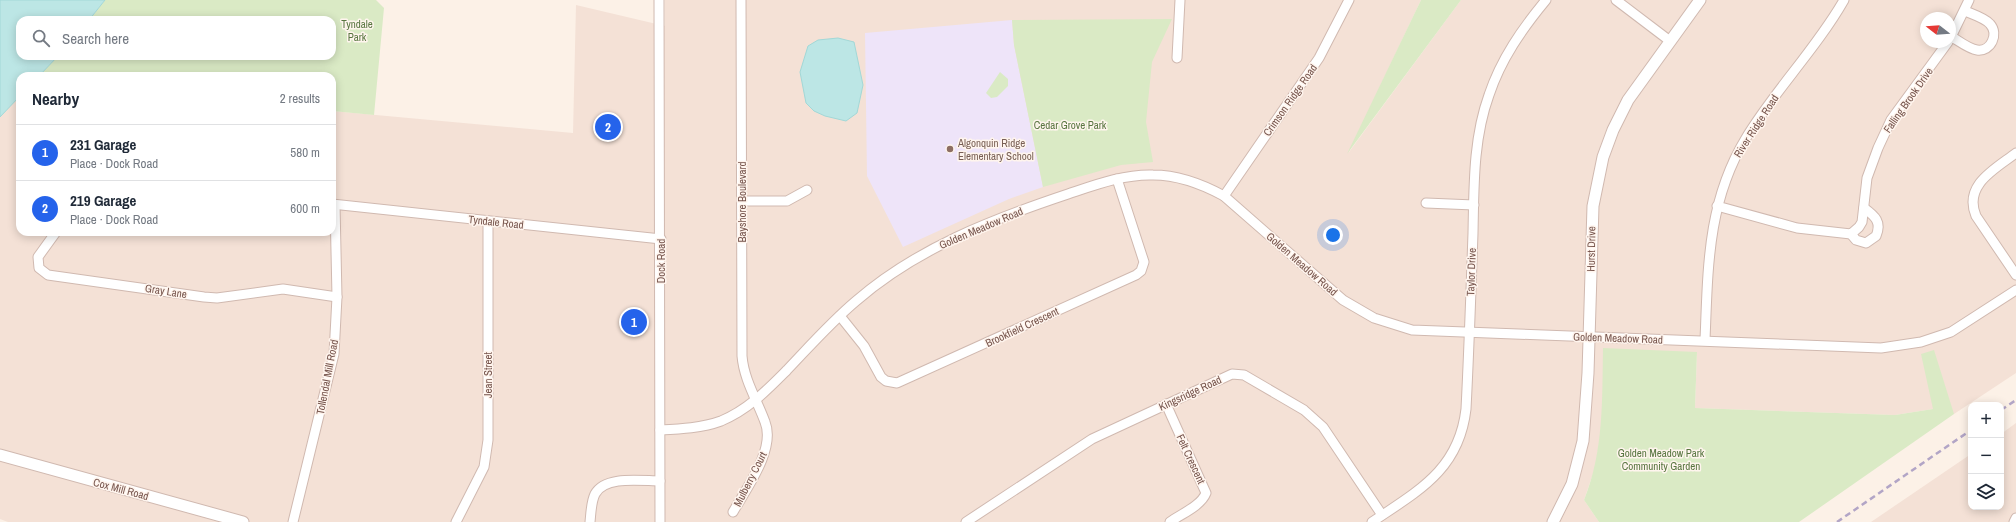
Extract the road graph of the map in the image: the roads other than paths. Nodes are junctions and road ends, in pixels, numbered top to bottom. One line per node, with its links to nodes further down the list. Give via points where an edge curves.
1 (660, 0): 30 (street, Dock Road)
2 (741, 0): 20 (street, Bayshore Boulevard)
3 (1180, 0): 15 (street)
4 (1349, 0): 19 (street, Crimson Ridge Road, via 1319,58)
5 (1546, 0): 23 (street, Taylor Drive, via 1516,38 1488,97 1477,145)
6 (1616, 0): 12 (street)
7 (1700, 0): 12 (street, Hurst Drive)
8 (1844, 0): 24 (street, River Ridge Road, via 1745,138 1731,166)
9 (1969, 0): 10 (street, Falling Brook Drive)
10 (1965, 11): 11 (street, Falling Brook Drive); 13 (street, via 1989,22 1995,36 1991,43 1980,50)
11 (1956, 28)
12 (1670, 41): 36 (street, Hurst Drive, via 1628,100 1613,130 1600,168 1592,220)
13 (1956, 42)
14 (1944, 48): 25 (street, Falling Brook Drive, via 1891,120 1867,178)
15 (1177, 58)
16 (2016, 154): 31 (street, via 1984,176 1974,194 1973,205 1976,216)
17 (1117, 179): 19 (street, Golden Meadow Road, via 1153,174 1174,177 1199,184); 34 (street, Golden Meadow Road, via 1012,213 921,254 894,271); 34 (street, Brookfield Crescent, via 1144,262 1141,271 1136,275 897,383 881,377 864,346)
18 (808, 190): 20 (street, via 787,201)
19 (1224, 196): 35 (street, Golden Meadow Road, via 1334,293 1364,313 1412,330)
20 (742, 201): 38 (street, Bayshore Boulevard, via 742,361 744,374)
21 (1426, 203): 23 (street)
22 (336, 205): 26 (street, Tyndale Road)
23 (1474, 205): 35 (street, Taylor Drive)
24 (1717, 206): 27 (street, via 1803,229); 37 (street, River Ridge Road, via 1709,252)
25 (1864, 208): 27 (street, Falling Brook Drive, via 1862,222); 27 (street, via 1879,223 1876,236 1866,243 1856,240)
26 (488, 221): 30 (street, Tyndale Road); 48 (street, Jean Street, via 488,440 484,467)
27 (1850, 234)
28 (53, 236): 33 (street, Gray Lane, via 38,258 39,268 43,273 53,277 217,298 283,289)
29 (334, 236): 33 (street, Tollendal Mill Road)
30 (661, 239): 40 (street, Dock Road)
31 (2016, 275)
32 (2016, 290): 37 (street, Golden Meadow Road, via 1951,332 1908,345 1881,348)
33 (336, 297): 47 (street, Tollendal Mill Road, via 334,354)
34 (840, 316): 38 (street, Golden Meadow Road)
35 (1469, 332): 36 (street, Golden Meadow Road); 44 (street, Taylor Drive, via 1465,422 1456,446 1441,471 1432,480)
36 (1590, 337): 37 (street, Golden Meadow Road); 54 (street, Hurst Drive, via 1581,452 1572,484)
37 (1705, 340)
38 (756, 402): 40 (street, Golden Meadow Road, via 713,423 691,428); 43 (street, Mulberry Court, via 766,423 765,452)
39 (1166, 404): 44 (street, Kingsridge Road, via 1232,374 1244,376 1304,410 1323,427); 51 (street, Kingsridge Road, via 1092,440); 52 (street, Felt Crescent, via 1206,493 1199,503)
40 (660, 430): 42 (street, Dock Road)
41 (0, 455): 46 (street, Cox Mill Road)
42 (660, 481): 49 (street, via 613,481 602,486 594,495); 50 (street, Dock Road)
43 (733, 512)
44 (1382, 515): 53 (street, Taylor Drive)
45 (2016, 518): 55 (street)
46 (243, 522)
47 (293, 522)
48 (456, 522)
49 (590, 522)
50 (660, 522)
51 (966, 522)
52 (1170, 522)
53 (1372, 522)
54 (1553, 522)
55 (2014, 522)

